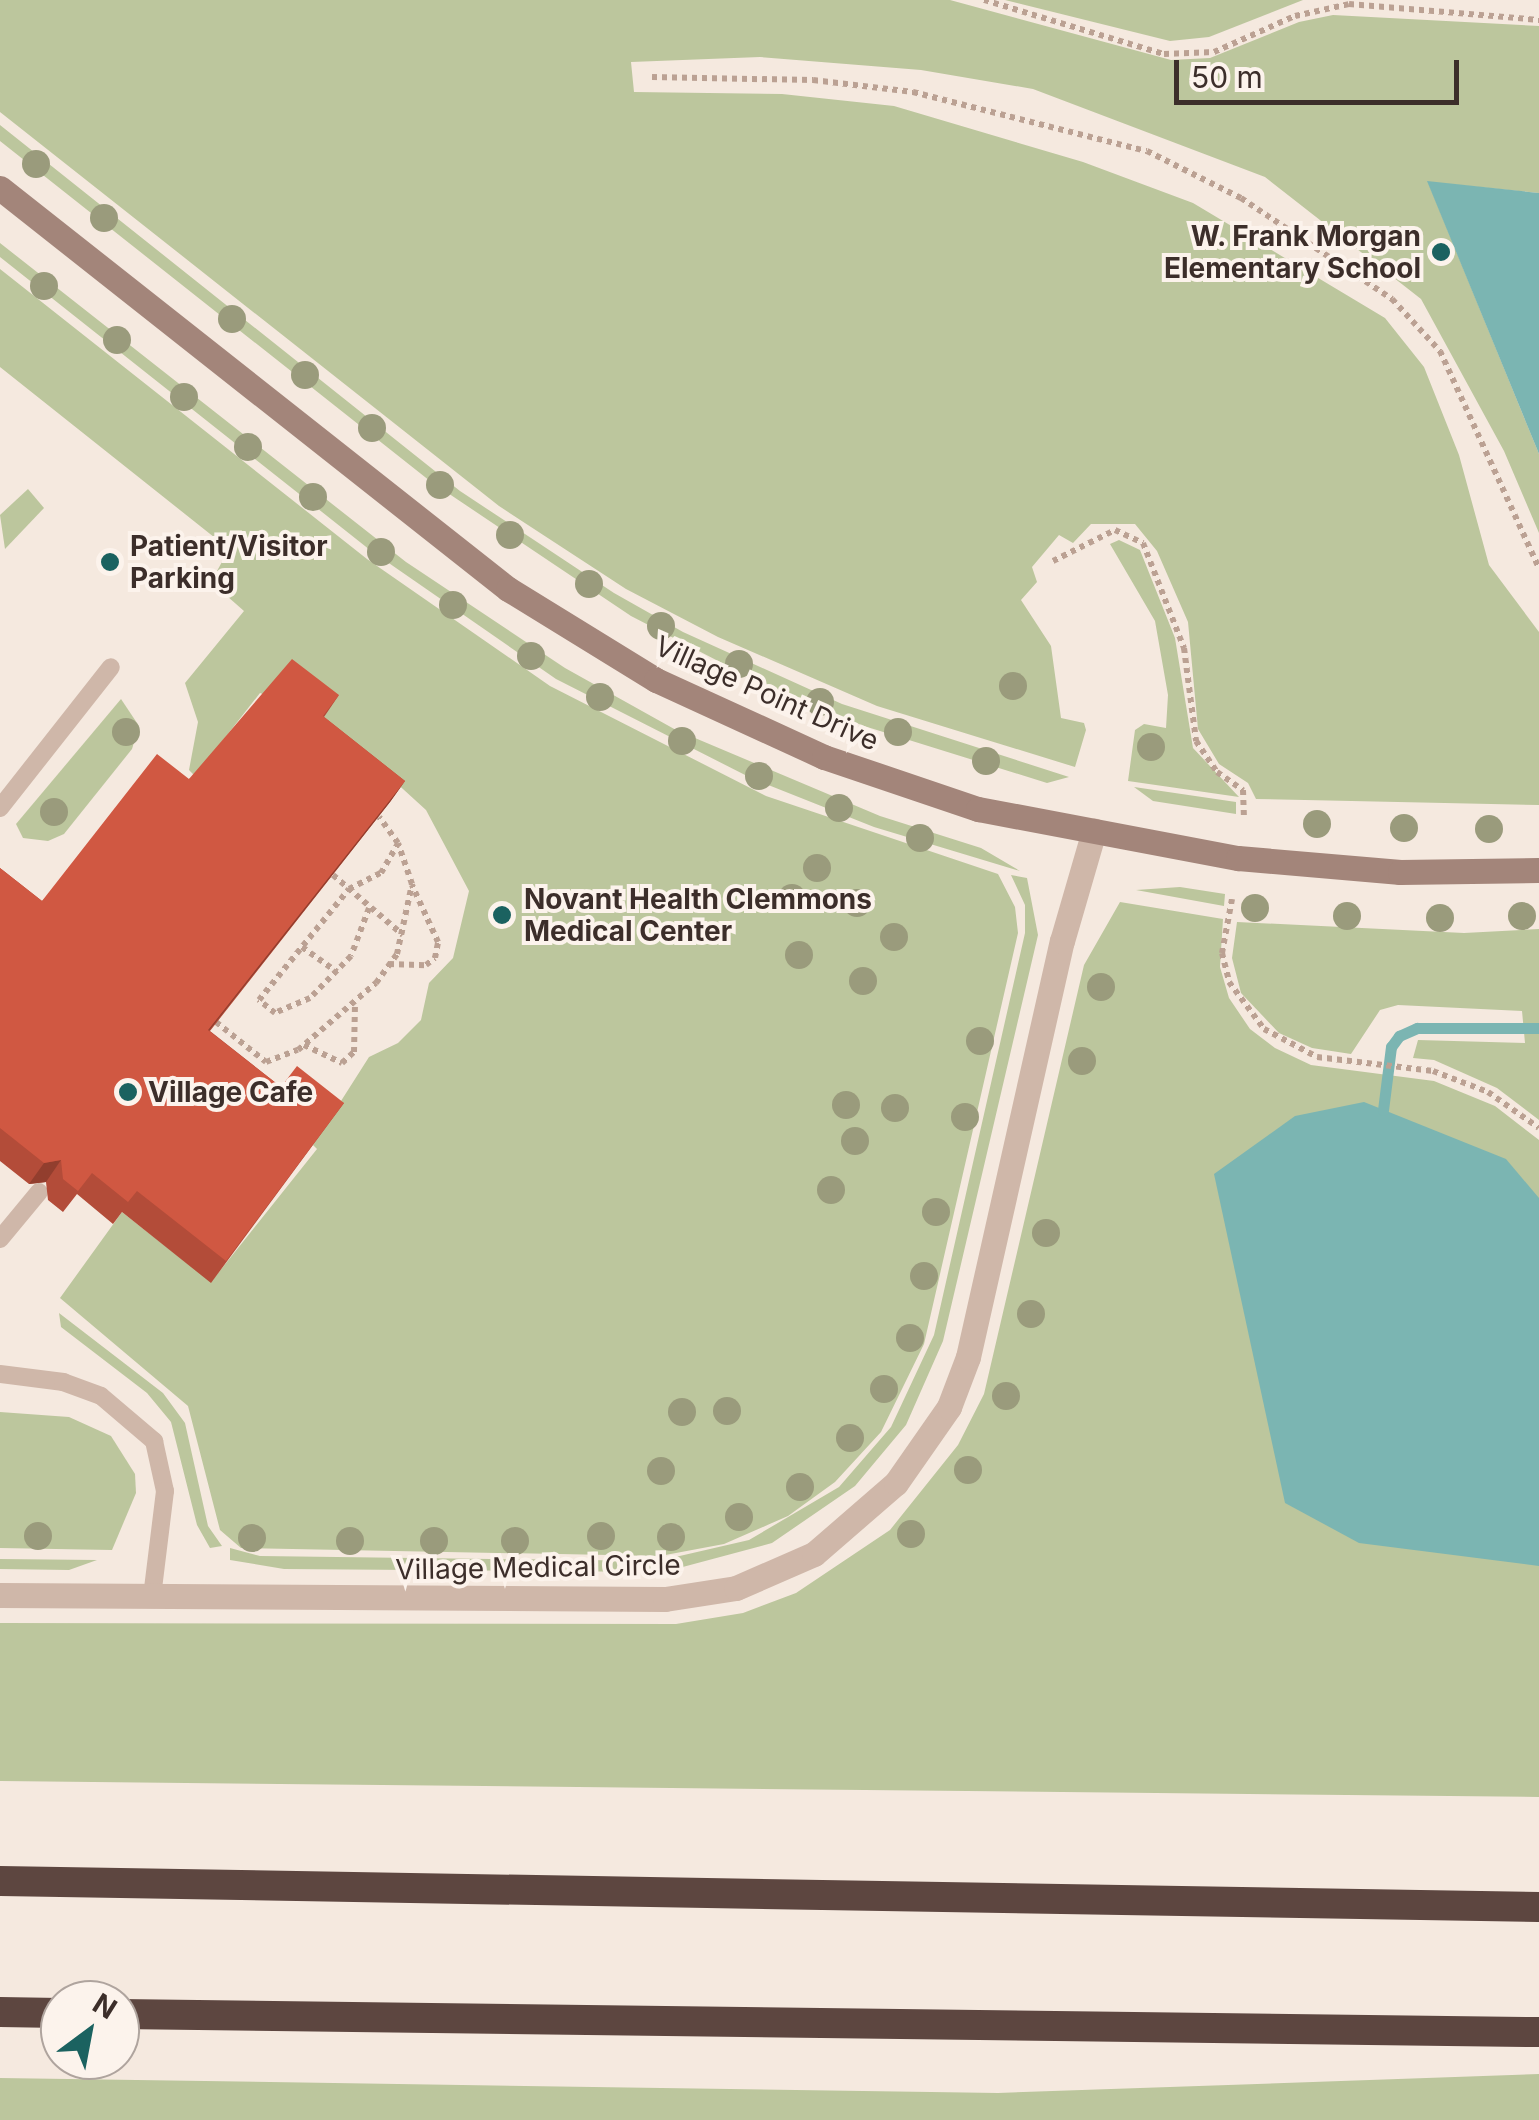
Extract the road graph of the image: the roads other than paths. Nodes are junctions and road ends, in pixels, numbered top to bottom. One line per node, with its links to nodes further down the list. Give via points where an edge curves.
1 (0, 188): 4 (street, Village Point Drive, via 508,589 656,680 824,757 978,808)
2 (111, 668): 3 (lane)
3 (0, 808)
4 (1094, 831): 5 (street, Village Point Drive, via 1272,863 1400,872); 10 (street, Village Medical Circle, via 1062,940 968,1356 949,1407 920,1454 856,1522 776,1573 736,1588 665,1599)
5 (1539, 870)
6 (39, 1192): 7 (lane)
7 (0, 1240)
8 (0, 1374): 10 (lane, via 63,1382 101,1396 154,1442 165,1491)
9 (0, 1596): 10 (street, Village Medical Circle)
10 (152, 1597)
11 (0, 1880): 12 (highway)
12 (1539, 1907)
13 (0, 2012): 14 (highway)
14 (40, 2013)
15 (140, 2014): 16 (highway)
16 (1539, 2032)

